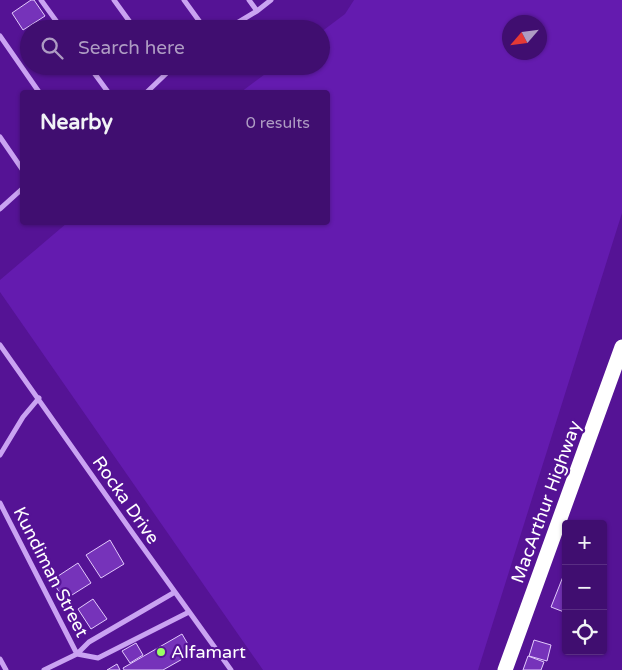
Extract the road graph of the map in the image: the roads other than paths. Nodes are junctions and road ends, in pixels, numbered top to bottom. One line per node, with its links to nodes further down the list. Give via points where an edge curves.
1 (41, 0): 7 (street)
2 (114, 0): 8 (street)
3 (184, 0): 9 (street)
4 (249, 0): 6 (street)
5 (271, 0): 6 (street)
6 (257, 11): 10 (street)
7 (55, 20)
8 (128, 20)
9 (198, 20)
10 (242, 20)
11 (0, 36): 12 (street)
12 (20, 64)
13 (28, 75): 16 (street)
14 (96, 75): 17 (street)
15 (164, 75): 18 (street)
16 (39, 90)
17 (107, 90)
18 (149, 90)
19 (0, 137): 20 (street)
20 (20, 166)
21 (20, 191): 22 (street)
22 (0, 209)
23 (0, 345): 25 (street, Rocka Drive)
24 (622, 347): 35 (highway, MacArthur Highway)
25 (39, 398): 26 (street); 28 (street, Rocka Drive)
26 (0, 455)
27 (0, 503): 30 (street, Kundiman Street)
28 (175, 592): 29 (street, Rocka Drive); 30 (street, via 90,642)
29 (189, 612): 30 (street, via 98,658); 34 (street, Rocka Drive)
30 (77, 654): 33 (street)
31 (0, 659): 32 (street)
32 (6, 670)
33 (44, 670)
34 (231, 670)
35 (505, 670)

